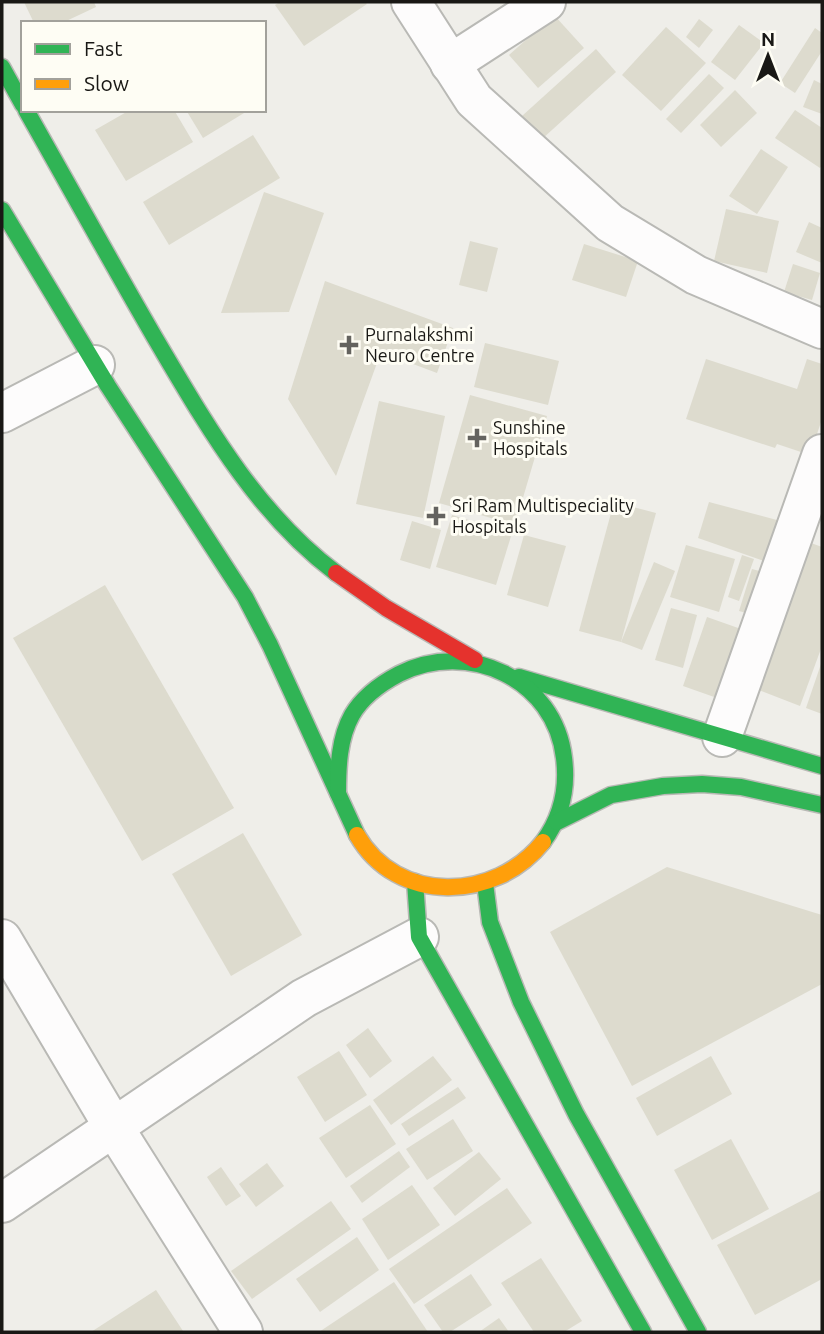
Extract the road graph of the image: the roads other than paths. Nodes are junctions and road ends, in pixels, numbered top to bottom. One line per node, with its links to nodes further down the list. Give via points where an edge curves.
1 (411, 2): 3 (street)
2 (546, 2): 3 (street)
3 (450, 64): 8 (street, via 474,100 610,223 696,275)
4 (2, 67): 5 (main road)
5 (21, 100)
6 (27, 112): 12 (main road, via 147,324 257,499 303,548 368,596)
7 (2, 210): 9 (main road)
8 (822, 329)
9 (95, 365): 10 (street); 16 (main road, via 204,529 259,622)
10 (2, 413)
11 (822, 454): 14 (street)
12 (475, 660): 13 (main road); 16 (main road, via 438,659 402,670 372,691 349,720 338,756)
13 (510, 674): 14 (main road); 18 (main road, via 542,701 563,739 567,780)
14 (722, 737): 15 (main road)
15 (822, 766)
16 (338, 793): 19 (main road, via 353,831 379,863)
17 (822, 805): 18 (main road, via 741,787 663,786 611,795)
18 (557, 822): 20 (main road, via 528,860)
19 (415, 882): 20 (main road, via 450,888); 21 (main road)
20 (485, 883): 27 (main road, via 490,922 521,1002 576,1114)
21 (419, 937): 23 (street, via 304,998); 26 (main road)
22 (2, 939): 23 (street)
23 (113, 1126): 24 (street); 25 (street)
24 (2, 1203)
25 (243, 1332)
26 (643, 1332)
27 (698, 1332)

